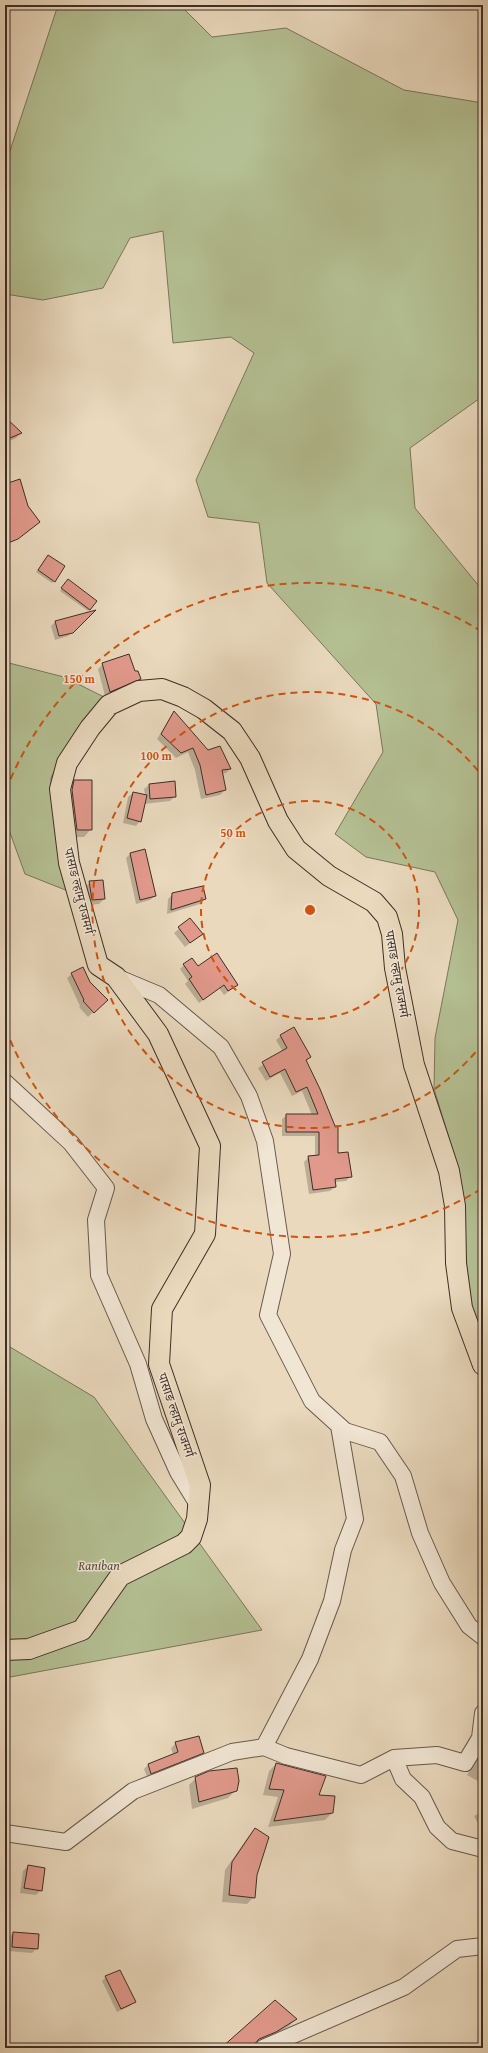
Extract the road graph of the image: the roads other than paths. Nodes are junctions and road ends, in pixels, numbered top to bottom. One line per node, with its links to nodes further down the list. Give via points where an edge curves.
1 (116, 977): 3 (main road, पासाङ ल्हामु राजमर्ग, via 98,965 70,863 60,789 68,763 90,728 109,705 140,691 162,689 204,709 232,731 250,758 278,821 296,849 329,876 374,902 387,917 414,1065 449,1171 455,1206 456,1263 462,1308); 4 (street, via 159,995 221,1047 249,1096 265,1141 282,1254 268,1315 312,1401); 5 (main road, पासाङ ल्हामु राजमर्ग, via 158,1034 210,1146 206,1234 162,1310 159,1364 200,1485)
2 (5, 1082): 5 (street, via 71,1143 106,1188 96,1220 99,1275 138,1364 154,1419 178,1472)
3 (483, 1365)
4 (339, 1426): 6 (street, via 345,1431 380,1442 403,1476 420,1533 442,1582 469,1626); 9 (street, via 355,1519 343,1550 332,1601 310,1659)
5 (198, 1503): 7 (main road, पासाङ ल्हामु राजमर्ग, via 197,1520 188,1540 178,1549 120,1576 82,1630 29,1649)
6 (483, 1637)
7 (5, 1650)
8 (483, 1713): 10 (street, via 480,1738 465,1763 437,1755)
9 (264, 1747): 10 (street, via 286,1756 361,1775); 11 (street, via 232,1752 133,1791 66,1842)
10 (394, 1758): 12 (street, via 403,1779 422,1797 437,1827 452,1841)
11 (5, 1833)
12 (483, 1849)
13 (483, 1946): 14 (street, via 457,1949 404,1987)
14 (263, 2048)

